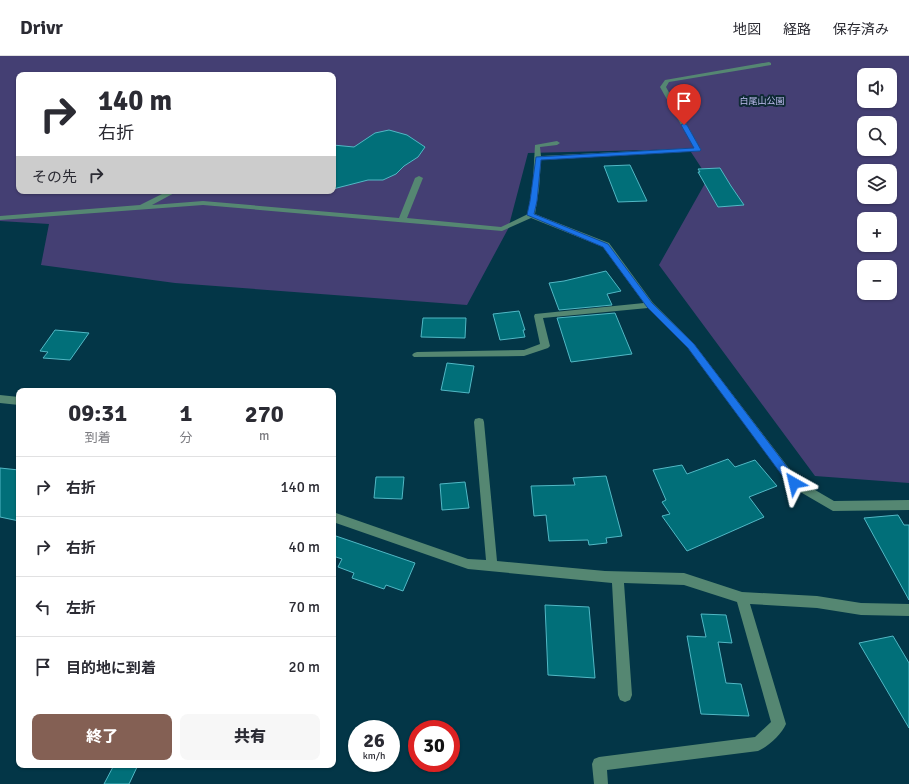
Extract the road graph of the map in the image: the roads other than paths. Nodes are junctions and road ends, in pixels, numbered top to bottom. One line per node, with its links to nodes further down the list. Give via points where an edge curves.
1 (769, 64): 3 (street, via 666,81 663,87 698,150)
2 (557, 143): 3 (street, via 537,146)
3 (538, 158): 7 (street, via 534,201)
4 (419, 178): 9 (street)
5 (168, 194): 6 (street)
6 (138, 208): 8 (street); 9 (street, via 203,203)
7 (530, 215): 9 (street, via 502,229); 10 (street, via 606,245)
8 (0, 218)
9 (402, 221)
10 (650, 305): 11 (street, via 538,316 545,346 524,353); 15 (street, via 691,346 794,483 832,506)
11 (417, 355)
12 (0, 399): 13 (street)
13 (16, 401)
14 (479, 422): 17 (street)
15 (909, 505)
16 (336, 519): 17 (street, via 468,564)
17 (492, 566): 18 (street)
18 (618, 577): 19 (street, via 684,579); 21 (street)
19 (742, 598): 20 (street, via 816,602 861,609); 22 (street, via 779,724 758,744 599,764)
20 (909, 610)
21 (625, 695)
22 (601, 784)

